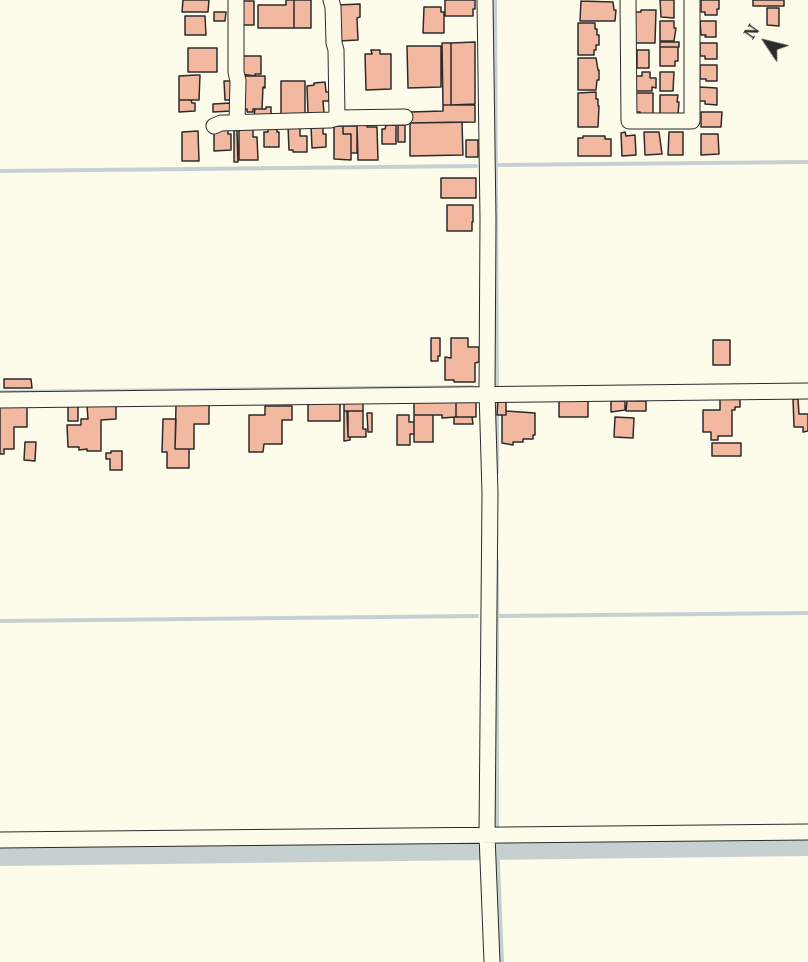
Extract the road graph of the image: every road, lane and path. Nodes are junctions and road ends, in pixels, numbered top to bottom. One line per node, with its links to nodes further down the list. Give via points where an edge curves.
1 (236, 0): 8 (street)
2 (331, 0): 7 (street)
3 (485, 0): 10 (street)
4 (628, 0): 5 (street, via 629,121 692,121)
5 (692, 0)
6 (405, 117): 7 (street)
7 (337, 118): 8 (street)
8 (237, 122): 9 (street)
9 (214, 126)
10 (491, 391): 11 (street); 12 (street); 14 (street)
11 (808, 392)
12 (0, 400)
13 (808, 832): 14 (street)
14 (492, 836): 15 (street); 16 (street, via 488,857)
15 (0, 840)
16 (492, 962)

